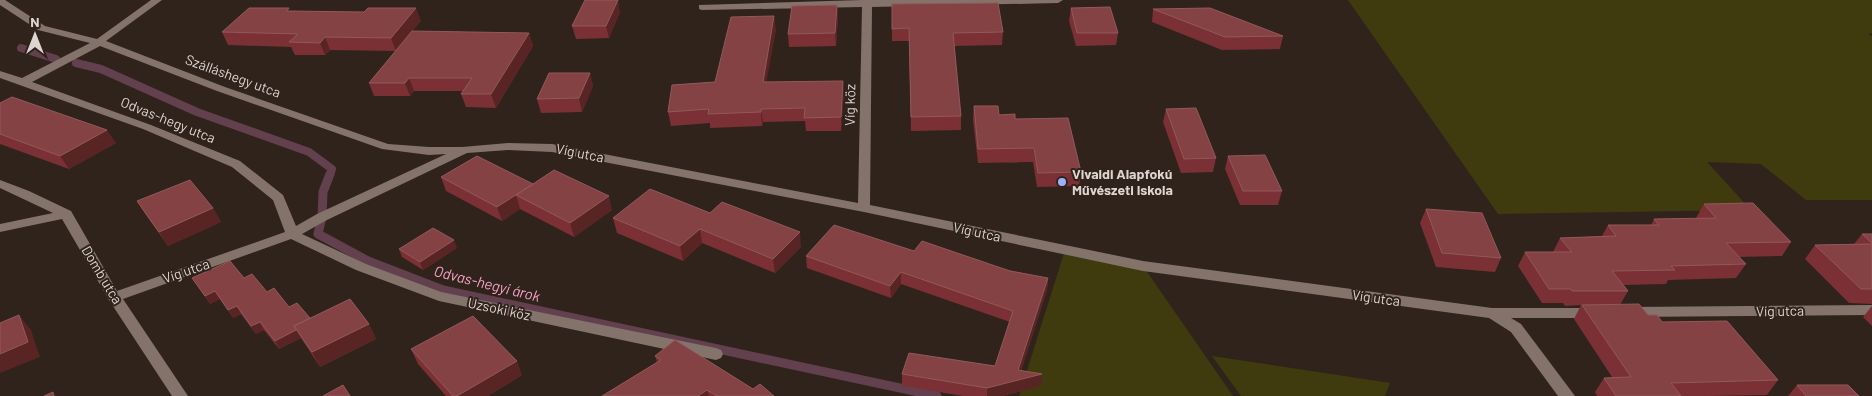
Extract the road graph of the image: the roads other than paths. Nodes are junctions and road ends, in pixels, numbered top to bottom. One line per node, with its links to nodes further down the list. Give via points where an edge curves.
1 (157, 0): 6 (street)
2 (1058, 0): 4 (street)
3 (0, 1): 6 (street, Szálláshegy utca, via 42,28)
4 (867, 2): 5 (street); 11 (street, Víg köz)
5 (702, 8)
6 (99, 42): 8 (street); 9 (street, Szálláshegy utca, via 221,89 386,146)
7 (0, 74): 8 (street, Odvas-hegy utca)
8 (24, 82): 14 (street, Odvas-hegy utca, via 236,164 279,198)
9 (464, 150): 11 (street, Víg utca, via 516,145 552,148); 14 (street, Víg utca, via 322,216)
10 (0, 184): 12 (street)
11 (864, 208): 17 (street, Víg utca, via 1143,266)
12 (66, 214): 13 (street); 15 (street, Domb utca)
13 (0, 228)
14 (292, 234): 15 (street, Víg utca); 18 (street, Uzsoki köz, via 361,267 438,296)
15 (114, 297): 19 (street, Domb utca)
16 (1872, 310): 17 (street, Víg utca)
17 (1492, 313): 20 (street, via 1516,328)
18 (716, 354)
19 (180, 396)
20 (1567, 396)

